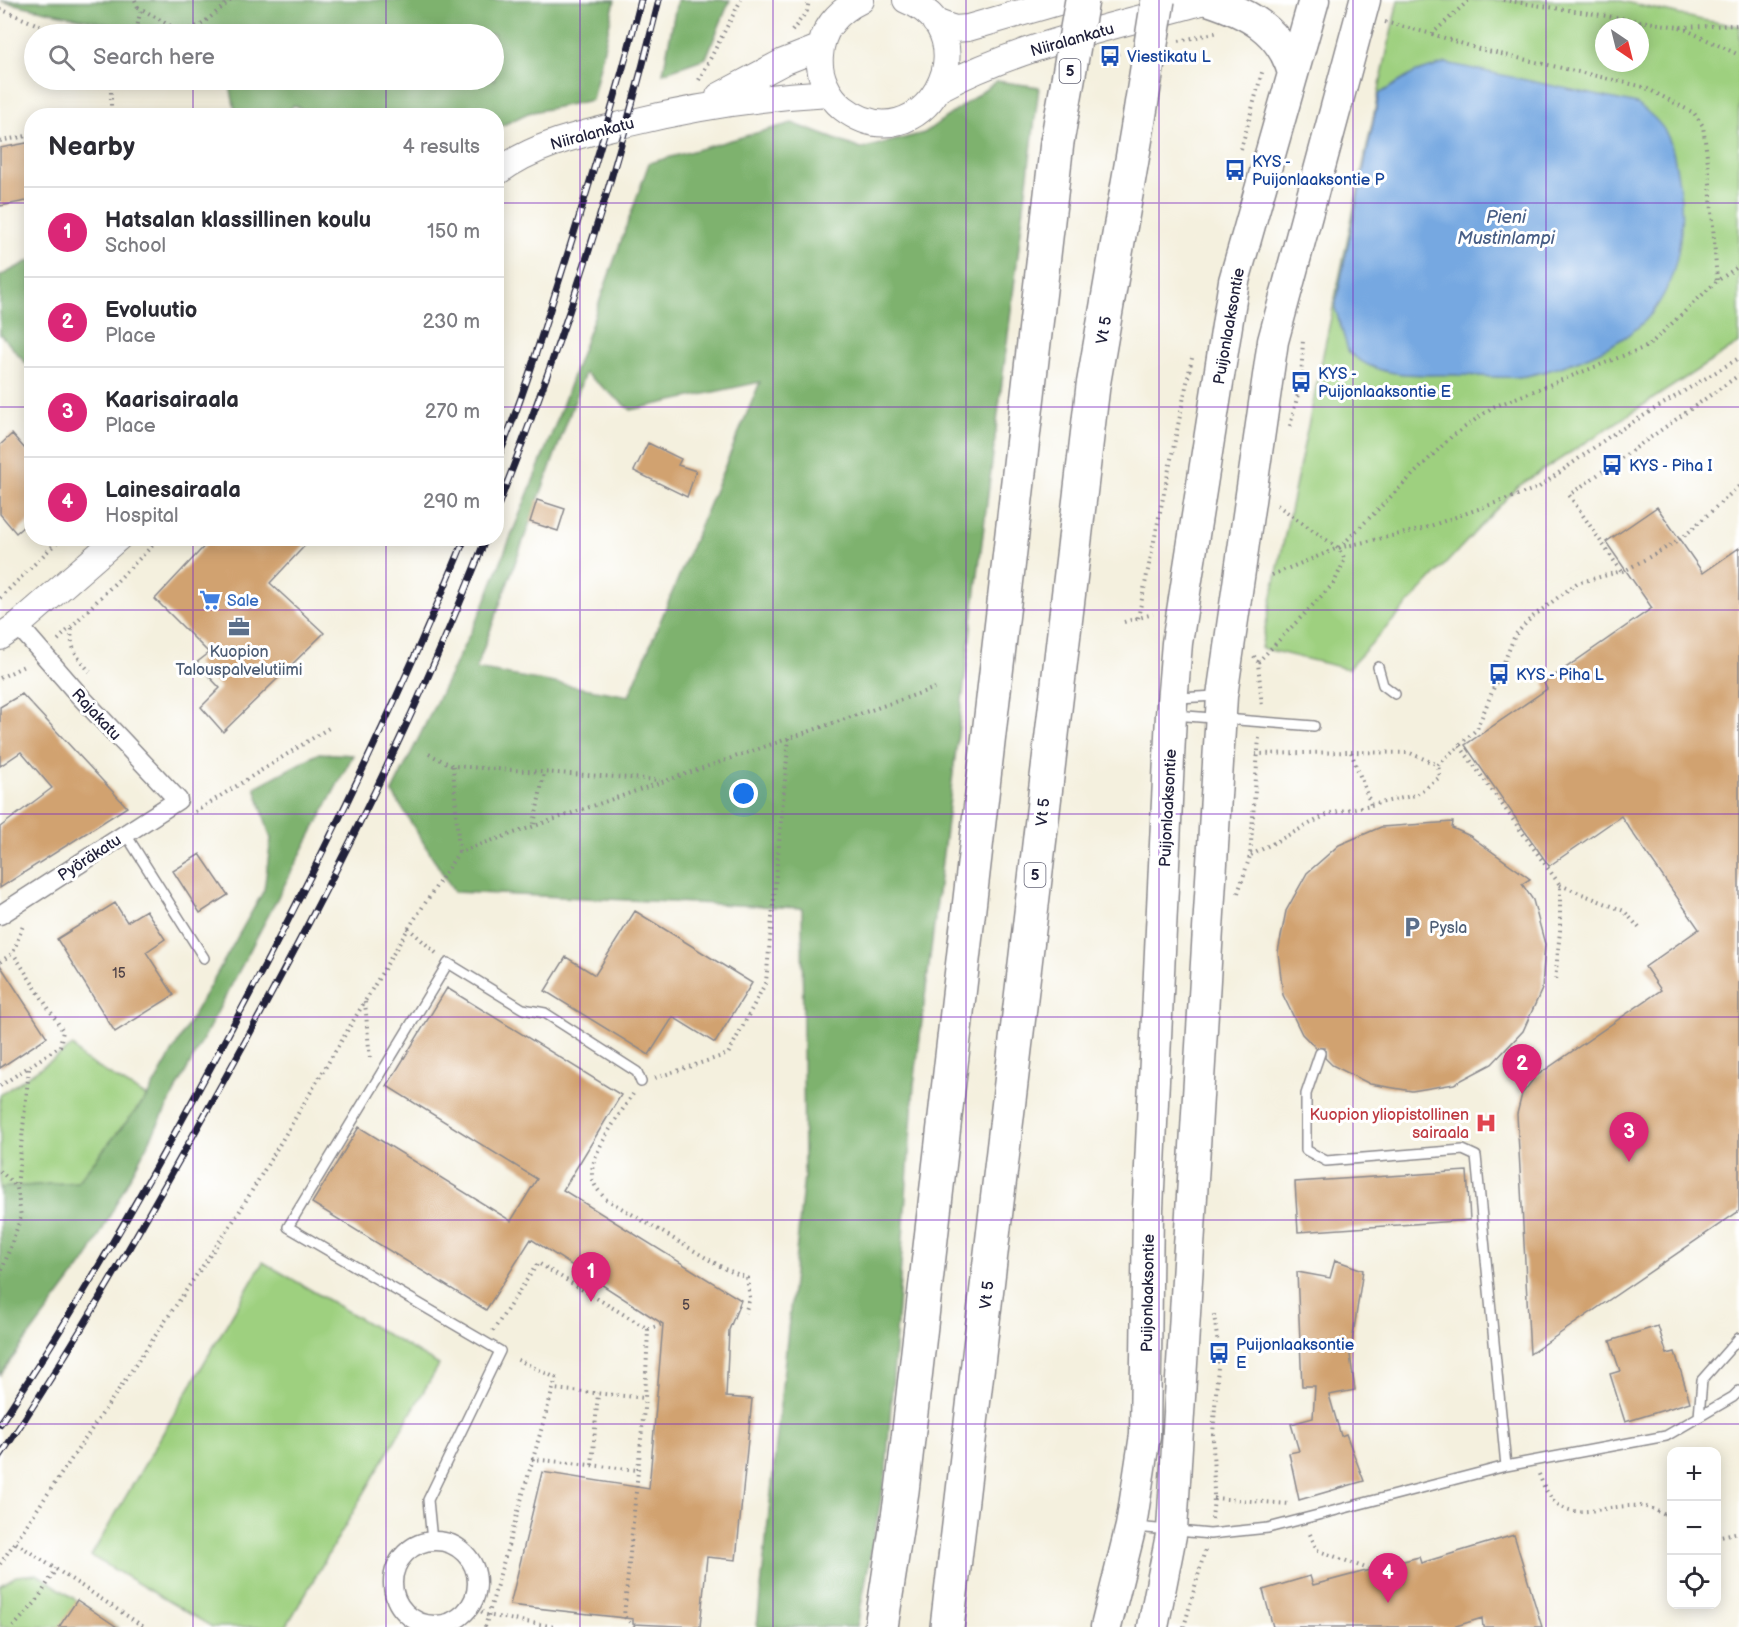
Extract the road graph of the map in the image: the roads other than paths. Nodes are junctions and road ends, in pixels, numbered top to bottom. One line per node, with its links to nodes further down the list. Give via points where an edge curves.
1 (906, 0): 9 (main road)
2 (1065, 0): 9 (main road, via 968,28 954,29)
3 (1082, 0): 37 (highway, 5, bridge, via 1057,142 902,1491)
4 (1158, 0): 38 (highway, Vt 5 / 5, bridge, via 1093,386)
5 (1208, 0): 11 (main road, via 1241,12 1264,27 1284,51); 12 (main road, Niiralankatu, via 1015,55)
6 (1314, 0): 11 (main road, Puijonlaaksontie)
7 (853, 2): 10 (main road, via 831,22)
8 (1372, 10): 21 (main road, via 1273,341)
9 (935, 22): 12 (main road, via 946,49 947,63)
10 (821, 47): 13 (main road, via 820,65); 14 (main road, Niiralankatu)
11 (1293, 73): 20 (main road, Puijonlaaksontie, via 1234,281 1177,643)
12 (940, 88): 13 (main road, via 920,111 909,118 888,122 867,121 851,114)
13 (829, 93): 14 (main road, Niiralankatu)
14 (694, 107): 15 (main road, Niiralankatu, via 547,144)
15 (504, 168)
16 (109, 546): 17 (main road)
17 (9, 631): 23 (street, Rajakatu, via 43,653)
18 (1378, 667): 19 (lane, via 1383,685)
19 (1395, 694)
20 (1172, 707): 21 (lane); 21 (lane); 33 (main road, Puijonlaaksontie, via 1148,1209 1144,1435)
21 (1222, 708): 22 (lane); 34 (main road)
22 (1314, 726)
23 (178, 800): 24 (street, Pyöräkatu)
24 (125, 834): 25 (street, Pyöräkatu); 26 (lane)
25 (0, 915)
26 (204, 958)
27 (1320, 1053): 32 (lane, via 1306,1094 1306,1150 1326,1161 1463,1150 1476,1156)
28 (641, 1082): 35 (lane, via 636,1071 545,1013 523,1009 448,963 288,1227 500,1351 428,1500)
29 (1739, 1338): 31 (lane, via 1702,1380)
30 (1739, 1390): 31 (lane)
31 (1699, 1417): 32 (lane, via 1666,1436)
32 (1506, 1466): 34 (lane, via 1268,1528 1210,1534)
33 (1131, 1527): 34 (lane); 39 (main road, Puijonlaaksontie)
34 (1172, 1530): 40 (main road)
35 (432, 1540): 36 (street, via 407,1551 396,1568 393,1588 405,1612); 36 (street, via 457,1546 474,1566 476,1592 471,1604 453,1621)
36 (428, 1626)
37 (881, 1627)
38 (947, 1627)
39 (1106, 1627)
40 (1153, 1627)

